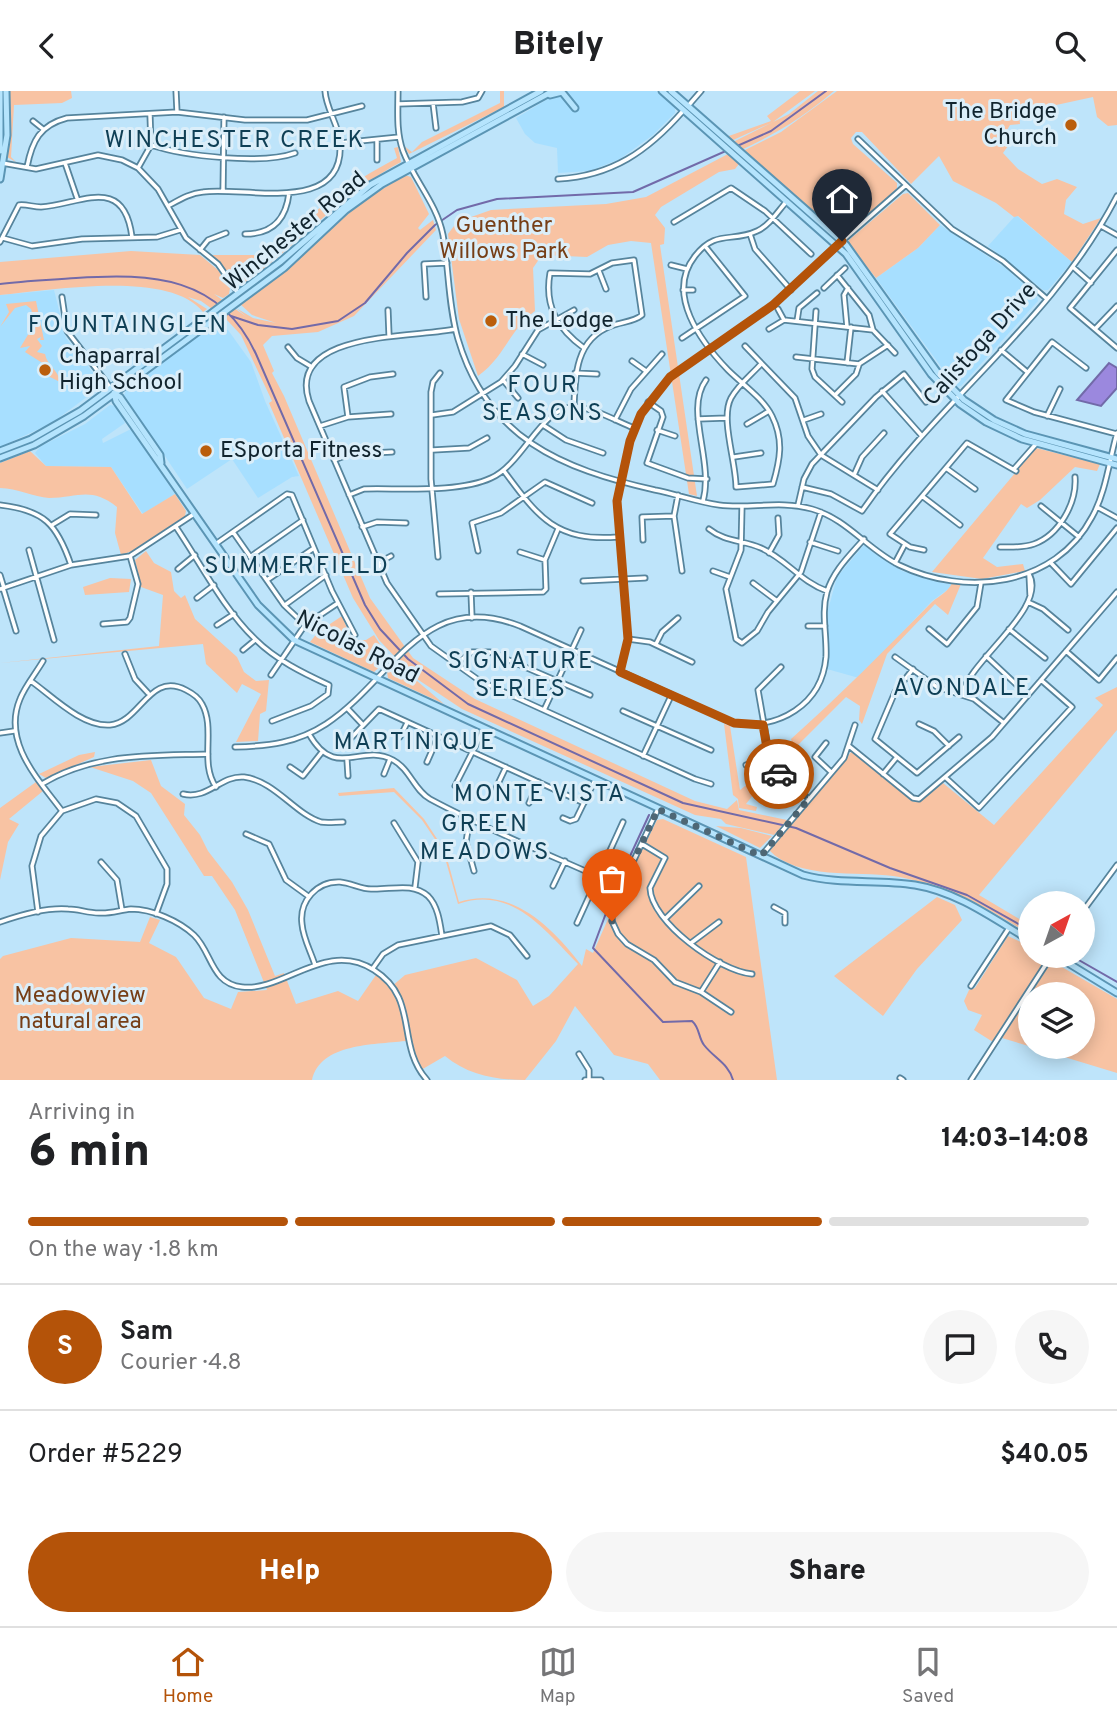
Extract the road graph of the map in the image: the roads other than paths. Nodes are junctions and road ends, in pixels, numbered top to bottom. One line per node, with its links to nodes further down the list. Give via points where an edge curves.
1 (0, 91): 29 (main road)
2 (6, 91): 34 (main road)
3 (177, 91): 17 (street)
4 (325, 91): 18 (street)
5 (398, 91): 13 (street)
6 (482, 91): 12 (street, via 469,101)
7 (552, 91): 11 (main road, Winchester Road)
8 (662, 91): 16 (main road)
9 (671, 91): 16 (main road)
10 (701, 91): 16 (street)
11 (542, 94): 15 (main road, via 562,93); 36 (main road, Winchester Road)
12 (433, 103): 13 (street); 22 (street)
13 (398, 104): 24 (street)
14 (362, 107): 18 (street)
15 (575, 108)
16 (686, 109): 31 (main road); 40 (street, via 657,139 616,167 589,177)
17 (177, 112): 19 (street); 20 (street)
18 (330, 113): 20 (street, via 307,120); 27 (street)
19 (150, 115): 23 (street, via 68,118); 28 (street)
20 (224, 117): 32 (street)
21 (33, 121): 23 (street)
22 (436, 128)
23 (43, 129): 37 (street, via 31,148)
24 (399, 137): 26 (street); 36 (street)
25 (858, 139): 41 (street)
26 (377, 140): 27 (street); 33 (street)
27 (340, 143): 43 (street, via 329,177 310,191)
28 (151, 145): 32 (street, via 173,152); 38 (street)
29 (0, 151)
30 (295, 153): 32 (street)
31 (737, 154): 46 (main road); 58 (main road)
32 (223, 156): 42 (street)
33 (377, 160)
34 (2, 163): 37 (street); 39 (main road)
35 (65, 163): 37 (street); 38 (street, via 97,155); 45 (street)
36 (410, 165): 64 (street, via 437,215); 79 (main road, Winchester Road, via 349,200); 84 (main road, Winchester Road, via 353,205 299,256)
37 (27, 167)
38 (138, 168): 47 (street)
39 (0, 179)
40 (558, 179)
41 (906, 185): 58 (street); 83 (street, via 951,229 1003,261)
42 (223, 191): 43 (street); 47 (street, via 190,194)
43 (289, 193): 53 (street, via 287,209 278,223 260,234)
44 (1117, 196): 50 (street, Calistoga Drive)
45 (77, 198): 56 (street, via 103,196 114,201 127,214); 57 (street, via 41,207 19,205)
46 (787, 201): 48 (street); 58 (main road)
47 (168, 206): 51 (street)
48 (772, 218): 49 (street, via 731,188); 54 (street); 62 (street)
49 (674, 222)
50 (1101, 226): 55 (street); 68 (street, Calistoga Drive)
51 (180, 230): 56 (street, via 157,237); 60 (street)
52 (226, 233): 60 (street, via 208,240)
53 (246, 234)
54 (750, 234): 59 (street, via 723,236); 78 (street, via 755,249)
55 (1117, 235)
56 (132, 237): 57 (street, via 32,246)
57 (1, 240)
58 (840, 243): 78 (street); 136 (main road, via 931,374)
59 (705, 246): 69 (street); 96 (street, via 745,296)
60 (200, 250): 79 (street, via 218,264)
61 (1117, 250): 63 (street)
62 (811, 254)
63 (1111, 259): 65 (street); 72 (street)
64 (447, 263): 82 (street, via 424,264); 95 (street)
65 (1117, 263)
66 (671, 265): 69 (street)
67 (845, 268): 71 (street)
68 (1074, 268): 72 (street); 83 (street, Calistoga Drive)
69 (687, 269): 76 (street)
70 (599, 271): 75 (street); 90 (street, via 550,273 548,289); 105 (street, via 612,263 634,260 642,315 602,330)
71 (837, 275): 73 (street); 74 (street)
72 (1091, 283): 98 (street, via 1070,308)
73 (824, 288)
74 (848, 288): 94 (street, via 844,295); 99 (street, via 872,321)
75 (606, 289)
76 (683, 290): 77 (street); 96 (street, via 685,307)
77 (693, 290)
78 (791, 290): 106 (street)
79 (239, 293): 84 (main road, Winchester Road)
80 (817, 293): 92 (street, via 799,308)
81 (62, 297): 131 (street, Nicolas Road, via 67,331)
82 (426, 297)
83 (1047, 299): 108 (street, Calistoga Drive)
84 (233, 301): 131 (main road, Winchester Road)
85 (1117, 306): 98 (street)
86 (778, 309): 91 (street)
87 (388, 310): 100 (street)
88 (574, 310): 90 (street)
89 (816, 311): 93 (street)
90 (555, 320): 105 (street); 110 (street, via 532,336)
91 (784, 320): 92 (street); 97 (street)
92 (797, 321): 93 (street)
93 (816, 324): 94 (street); 113 (street)
94 (849, 327): 99 (street); 115 (street)
95 (455, 329): 100 (street); 133 (street)
96 (698, 329): 101 (street); 106 (street)
97 (769, 329)
98 (1095, 329): 107 (street)
99 (873, 330): 102 (street)
100 (389, 335): 119 (street, via 327,353)
101 (682, 338)
102 (888, 345): 109 (street); 118 (street)
103 (745, 346): 116 (street)
104 (288, 347): 119 (street)
105 (584, 348): 124 (street)
106 (711, 348): 129 (street); 137 (street, via 670,377)
107 (1117, 348)
108 (1001, 350): 122 (street); 136 (street, Calistoga Drive)
109 (895, 353)
110 (522, 354): 117 (street); 127 (street)
111 (662, 354): 121 (street)
112 (796, 357): 113 (street)
113 (813, 359): 115 (street); 134 (street, via 815,377)
114 (632, 361): 121 (street)
115 (847, 363): 118 (street)
116 (761, 364): 129 (street); 150 (street, via 795,398)
117 (543, 365)
118 (859, 365): 134 (street)
119 (312, 367): 153 (street, via 307,394)
120 (1086, 368): 122 (street, via 1052,342)
121 (646, 371): 149 (street)
122 (1027, 372): 145 (street, via 1006,400)
123 (440, 373): 144 (street, via 432,387)
124 (575, 373): 126 (street); 140 (street)
125 (393, 374): 146 (street, via 344,387)
126 (597, 374)
127 (503, 380): 133 (street); 135 (street)
128 (706, 380): 148 (street, via 698,393)
129 (742, 384): 141 (street); 147 (street, via 730,400)
130 (1060, 389): 145 (street)
131 (112, 390): 164 (main road, Winchester Road, via 55,426); 170 (main road, Winchester Road, via 55,434); 196 (main road, Nicolas Road)
132 (881, 391): 139 (street, via 904,374); 159 (street); 168 (street)
133 (482, 394): 144 (street, via 453,412); 161 (street)
134 (835, 395): 138 (street)
135 (517, 398)
136 (958, 398): 159 (street, Calistoga Drive); 162 (main road, via 997,429); 172 (main road, via 1010,428)
137 (648, 402): 154 (street); 155 (street, via 663,413)
138 (842, 402)
139 (926, 402)
140 (574, 407): 149 (street); 152 (street, via 555,413)
141 (769, 411): 151 (street); 169 (street, via 781,447 773,484 736,487)
142 (391, 414): 146 (street)
143 (821, 414): 150 (street)
144 (432, 415): 163 (street)
145 (1047, 416): 157 (street)
146 (348, 417): 153 (street)
147 (727, 418): 148 (street); 169 (street)
148 (698, 419): 178 (street)
149 (615, 420): 154 (street)
150 (804, 420): 168 (street)
151 (747, 424)
152 (543, 425): 161 (street); 166 (street, via 566,440)
153 (320, 426): 171 (street)
154 (634, 428): 179 (street)
155 (657, 430): 158 (street); 178 (street, via 647,463 688,478)
156 (884, 433): 176 (street, via 862,457)
157 (1117, 434): 172 (street)
158 (675, 436)
159 (923, 436): 183 (street, Calistoga Drive)
160 (487, 438): 163 (street, via 469,448)
161 (529, 443): 175 (street); 179 (street, via 561,463)
162 (1036, 444): 172 (main road); 174 (street, via 1015,470 967,443)
163 (433, 450): 180 (street)
164 (0, 451)
165 (392, 452): 171 (street, via 350,454)
166 (603, 453)
167 (761, 453): 169 (street)
168 (821, 455): 176 (street); 181 (street)
169 (734, 457)
170 (0, 458)
171 (334, 460): 184 (street)
172 (1112, 460): 173 (main road); 194 (street)
173 (1117, 465)
174 (946, 468): 182 (street); 186 (street)
175 (504, 471): 180 (street, via 476,483); 187 (street)
176 (854, 475): 183 (street)
177 (1075, 477): 202 (street, via 1073,501)
178 (707, 479): 188 (street)
179 (621, 482): 185 (street); 212 (street, via 616,508)
180 (432, 486): 184 (street, via 364,489); 232 (street)
181 (802, 487): 183 (street, Calistoga Drive, via 831,494 862,511); 191 (street)
182 (975, 489)
183 (877, 490)
184 (349, 495): 207 (street)
185 (678, 495): 188 (street); 198 (street)
186 (922, 496): 205 (street); 219 (street, via 890,534)
187 (524, 498): 189 (street, via 545,482); 209 (street); 224 (street, via 501,513 472,523)
188 (703, 501): 192 (street)
189 (592, 503)
190 (0, 505): 204 (street, via 29,510)
191 (798, 505): 192 (street); 195 (street)
192 (741, 506): 218 (street)
193 (1041, 506): 202 (street)
194 (1097, 507): 200 (street); 213 (street)
195 (821, 512): 214 (street); 216 (street)
196 (196, 513): 206 (street); 217 (main road, Nicolas Road)
197 (96, 515): 204 (street, via 70,513)
198 (674, 516): 215 (street, via 642,517); 239 (street)
199 (778, 518): 227 (street, via 779,535)
200 (1117, 518)
201 (303, 520): 211 (street, via 292,495 287,494); 221 (street); 231 (street)
202 (1060, 522): 213 (street); 220 (street, via 1037,543)
203 (406, 523): 207 (street, via 377,522)
204 (52, 525): 237 (street)
205 (960, 525)
206 (176, 527): 228 (street); 230 (street)
207 (362, 527): 236 (street)
208 (1117, 528): 235 (street, via 1071,585)
209 (558, 529): 212 (street, via 591,538); 233 (street)
210 (709, 529): 218 (street)
211 (233, 532): 217 (street); 231 (street)
212 (618, 537): 247 (street)
213 (1079, 537): 235 (street)
214 (864, 539): 234 (street); 255 (street)
215 (643, 540)
216 (810, 542): 225 (street); 244 (street)
217 (216, 543): 282 (main road, Nicolas Road, via 258,605)
218 (742, 543): 227 (street); 246 (street)
219 (905, 544): 223 (street); 234 (street)
220 (1000, 547)
221 (314, 548): 243 (street); 249 (street)
222 (29, 550): 245 (street)
223 (924, 550)
224 (478, 551)
225 (838, 551)
226 (520, 552): 233 (street)
227 (769, 553): 244 (street)
228 (195, 555): 238 (street); 253 (street)
229 (391, 555): 236 (street)
230 (130, 556): 237 (street); 267 (street, via 138,584 130,618)
231 (250, 557): 249 (street)
232 (438, 557)
233 (545, 560): 257 (street, via 543,592)
234 (895, 563): 252 (street, via 925,574)
235 (1051, 563): 241 (street)
236 (378, 564): 277 (street)
237 (71, 565): 245 (street)
238 (178, 569)
239 (682, 571)
240 (713, 571): 246 (street)
241 (1029, 574): 252 (street); 261 (street, via 1033,586)
242 (0, 575): 254 (street)
243 (326, 575): 262 (street); 263 (street)
244 (798, 576): 255 (street); 260 (street)
245 (37, 577): 254 (street); 280 (street)
246 (730, 577): 260 (street, via 726,597 738,642 754,636)
247 (622, 579): 248 (street); 250 (street); 279 (street)
248 (645, 579)
249 (266, 580): 263 (street)
250 (583, 581)
251 (754, 583): 260 (street)
252 (981, 583): 272 (street, via 977,607 947,644)
253 (214, 585): 259 (street); 264 (street)
254 (2, 589): 276 (street)
255 (827, 591): 271 (street)
256 (1117, 591): 286 (street)
257 (471, 592): 258 (street); 265 (street)
258 (439, 594)
259 (197, 598)
260 (777, 601)
261 (1028, 602): 273 (street); 275 (street)
262 (338, 603): 269 (street); 278 (street)
263 (284, 605): 269 (street)
264 (234, 614): 268 (street); 281 (street)
265 (472, 618): 277 (street, via 443,622); 285 (street, via 508,621)
266 (678, 618): 283 (street, via 662,632)
267 (103, 624)
268 (217, 625)
269 (305, 625): 282 (street)
270 (808, 626): 271 (street)
271 (825, 626): 317 (street, via 824,668 814,693 794,713)
272 (929, 629)
273 (1009, 629): 288 (street); 290 (street)
274 (581, 630): 285 (street)
275 (1068, 630)
276 (16, 631)
277 (422, 634): 295 (street); 300 (street)
278 (355, 635)
279 (628, 639): 283 (street); 298 (street)
280 (54, 640)
281 (255, 640): 284 (street); 292 (street)
282 (294, 640): 292 (street); 300 (main road, Nicolas Road)
283 (656, 645): 294 (street)
284 (243, 650)
285 (572, 650): 298 (street); 303 (street)
286 (1066, 651): 291 (street, via 1099,680); 301 (street)
287 (125, 654): 305 (street, via 135,679)
288 (986, 656): 304 (street); 306 (street, via 968,676)
289 (895, 657): 297 (street)
290 (1045, 658)
291 (1117, 658)
292 (280, 660): 299 (street); 312 (street, via 329,685 328,694 312,706)
293 (43, 661): 302 (street)
294 (692, 661)
295 (454, 665): 303 (street, via 472,652 490,652); 310 (street)
296 (781, 667): 317 (street, via 758,690)
297 (913, 669): 306 (street, via 937,687); 337 (street, via 895,692 875,739)
298 (620, 672): 308 (street)
299 (271, 675)
300 (375, 679): 309 (street); 320 (main road, Nicolas Road)
301 (1041, 680): 314 (street); 349 (street, via 1072,707 979,808)
302 (31, 681): 305 (street, via 86,720 103,725 121,721); 321 (street, via 20,700)
303 (557, 681): 307 (street); 310 (street)
304 (1019, 687)
305 (148, 693): 335 (street, via 177,686 201,702)
306 (962, 694): 314 (street)
307 (590, 695)
308 (671, 695): 317 (street, via 734,723); 319 (street)
309 (346, 708): 316 (street); 323 (street)
310 (544, 710): 336 (street)
311 (624, 711): 319 (street)
312 (272, 720)
313 (407, 723): 316 (street, via 379,709); 325 (street); 326 (street)
314 (1004, 723): 349 (street)
315 (919, 724): 330 (street)
316 (363, 725): 324 (street)
317 (763, 725): 339 (street)
318 (855, 725): 329 (street)
319 (657, 726): 332 (street); 336 (street)
320 (484, 729): 334 (street); 351 (main road, Nicolas Road)
321 (14, 731): 322 (street); 353 (street)
322 (0, 733)
323 (309, 734): 331 (street, via 262,748); 333 (street)
324 (352, 737)
325 (400, 737)
326 (438, 737): 334 (street); 341 (street)
327 (959, 737): 330 (street)
328 (826, 743): 345 (street, via 815,757)
329 (849, 746): 345 (street); 347 (street)
330 (948, 746): 337 (street, via 917,773)
331 (235, 747)
332 (710, 750)
333 (322, 752): 340 (street); 343 (street, via 303,776)
334 (472, 753): 344 (street); 355 (street)
335 (208, 754): 353 (street, via 102,760); 356 (street)
336 (643, 756): 354 (street)
337 (898, 757): 347 (street)
338 (390, 759): 340 (street); 346 (street); 365 (street, via 426,796)
339 (769, 759): 342 (street); 350 (street)
340 (347, 760): 348 (street)
341 (427, 762)
342 (746, 765)
343 (290, 767)
344 (506, 767): 352 (street); 357 (street)
345 (832, 772): 360 (street)
346 (384, 774)
347 (883, 774): 349 (street, via 916,799)
348 (348, 776)
349 (946, 778)
350 (785, 779): 359 (street); 360 (street)
351 (595, 780): 362 (street); 363 (main road, Nicolas Road)
352 (539, 782): 361 (street); 362 (street)
353 (41, 784): 364 (street)
354 (711, 784)
355 (455, 786)
356 (216, 787): 358 (street, via 205,794); 367 (street, via 235,778 252,779 311,817)
357 (496, 788)
358 (183, 794)
359 (774, 796)
360 (809, 799): 372 (street)
361 (530, 803)
362 (584, 803): 366 (street, via 574,821)
363 (658, 809): 371 (street); 372 (main road, Nicolas Road)
364 (62, 811): 386 (street, via 41,836 32,866); 387 (street, via 96,799 117,803 136,815 167,869 167,884)
365 (470, 817): 373 (street); 376 (street, via 466,842)
366 (564, 818)
367 (343, 822)
368 (623, 822): 377 (street)
369 (394, 823): 380 (street, via 418,862)
370 (246, 834): 383 (street, via 269,845 286,880)
371 (642, 843): 381 (street); 388 (street, via 665,858 650,888 654,908)
372 (761, 856): 393 (main road, Nicolas Road, via 816,879 903,883 936,890 965,901)
373 (565, 861): 377 (street); 378 (street)
374 (101, 862): 385 (street, via 117,880)
375 (1117, 865): 382 (street)
376 (474, 871)
377 (598, 876): 381 (street); 391 (street)
378 (553, 886)
379 (699, 886): 388 (street)
380 (415, 887): 383 (street, via 368,889 339,882); 395 (street, via 430,898)
381 (621, 887): 405 (street, via 612,921 618,934 675,982)
382 (1096, 893)
383 (308, 896): 399 (street, via 301,923)
384 (774, 907): 392 (street, via 785,913)
385 (122, 910): 386 (street); 387 (street)
386 (38, 913): 389 (street)
387 (156, 914): 399 (street, via 194,935 216,972 239,987 255,987)
388 (665, 919): 396 (street)
389 (0, 922)
390 (719, 922): 396 (street)
391 (577, 923)
392 (785, 923)
393 (1009, 928): 394 (main road, Nicolas Road); 404 (street)
394 (1018, 933)
395 (442, 936): 397 (street, via 491,926 510,935); 400 (street, via 390,949)
396 (691, 943): 398 (street)
397 (527, 956)
398 (720, 961): 403 (street); 405 (street)
399 (315, 965): 400 (street, via 336,960)
400 (373, 968): 410 (street, via 393,984 402,1002 410,1049)
401 (1044, 968): 412 (street)
402 (1075, 968): 406 (main road)
403 (752, 974)
404 (971, 986)
405 (701, 992): 407 (street)
406 (1117, 993)
407 (731, 1012)
408 (579, 1054): 409 (street, via 589,1070)
409 (587, 1079): 411 (street)
410 (427, 1080)
411 (601, 1080)
412 (971, 1080)

